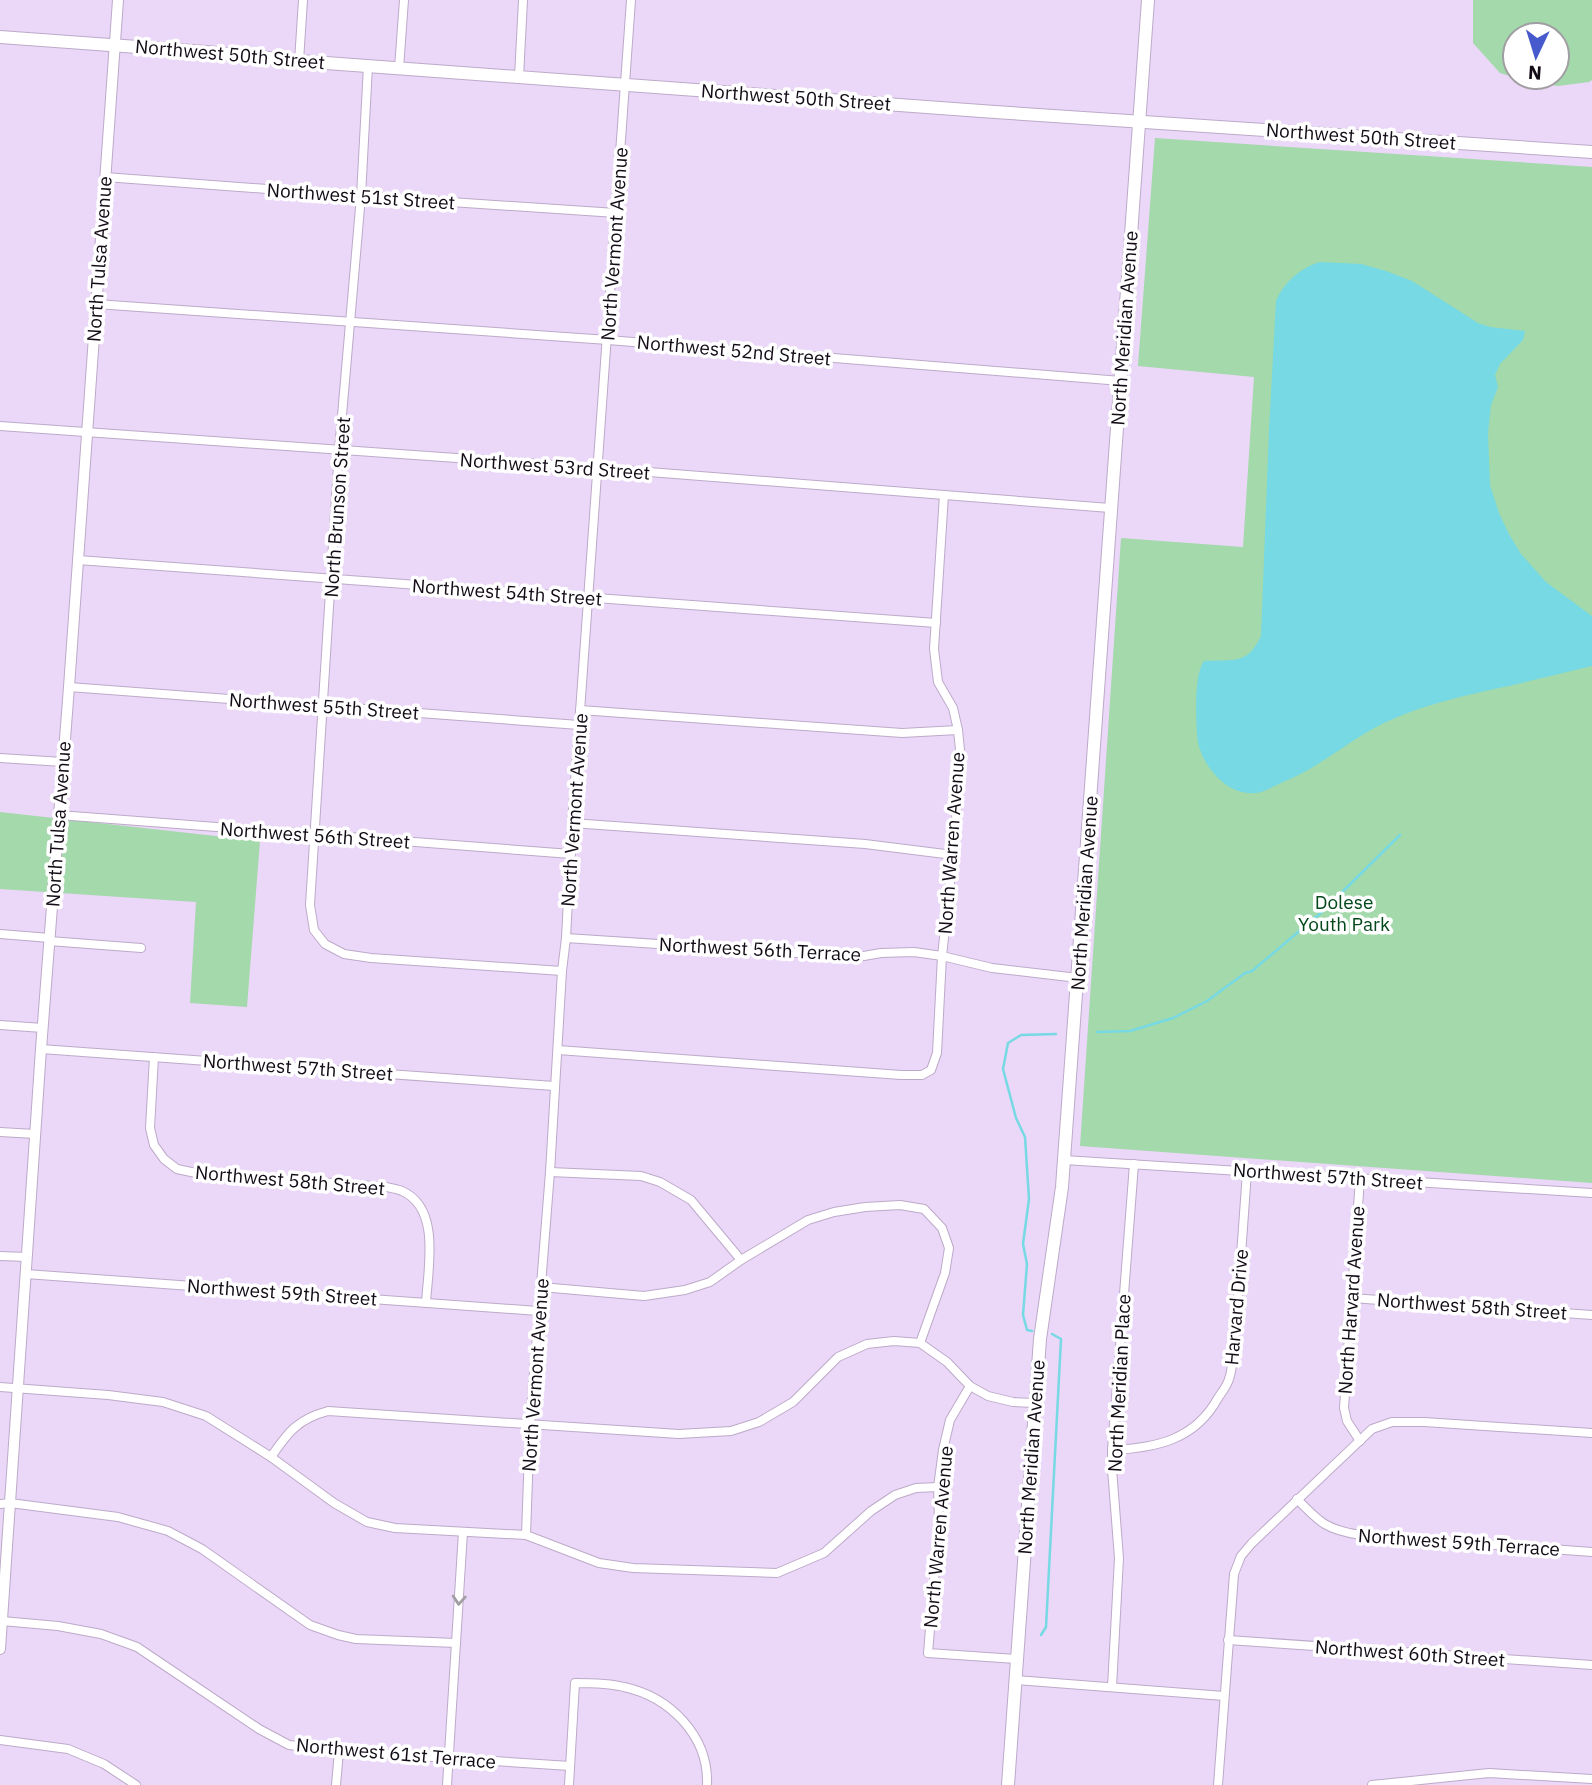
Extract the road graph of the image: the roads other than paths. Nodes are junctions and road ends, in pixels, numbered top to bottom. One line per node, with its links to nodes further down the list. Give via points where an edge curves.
1 (118, 0): 8 (street, North Tulsa Avenue)
2 (303, 0): 9 (street)
3 (404, 0): 11 (street)
4 (523, 0): 12 (street)
5 (631, 0): 13 (street)
6 (1148, 0): 14 (main road, North Meridian Avenue)
7 (0, 37): 8 (main road, Northwest 50th Street)
8 (115, 45): 9 (main road, Northwest 50th Street); 16 (street, North Tulsa Avenue)
9 (299, 61): 10 (main road, Northwest 50th Street)
10 (368, 66): 11 (main road, Northwest 50th Street); 17 (street, North Brunson Street)
11 (399, 68): 12 (main road, Northwest 50th Street)
12 (519, 77): 13 (main road, Northwest 50th Street)
13 (625, 85): 14 (main road, Northwest 50th Street); 18 (street, North Vermont Avenue)
14 (1139, 121): 15 (main road, Northwest 50th Street); 22 (main road, North Meridian Avenue)
15 (1592, 152)
16 (105, 177): 17 (street, Northwest 51st Street); 19 (street, North Tulsa Avenue)
17 (361, 196): 18 (street, Northwest 51st Street); 20 (street, North Brunson Street)
18 (616, 213): 21 (street, North Vermont Avenue)
19 (96, 304): 20 (street, Northwest 52nd Street); 24 (street, North Tulsa Avenue)
20 (351, 323): 21 (street, Northwest 52nd Street); 25 (street, North Brunson Street)
21 (608, 340): 22 (street, Northwest 52nd Street); 26 (street, North Vermont Avenue)
22 (1121, 381): 28 (main road, North Meridian Avenue)
23 (0, 426): 24 (street, Northwest 53rd Street)
24 (87, 433): 25 (street, Northwest 53rd Street); 29 (street, North Tulsa Avenue)
25 (339, 450): 26 (street, Northwest 53rd Street); 30 (street, North Brunson Street)
26 (598, 468): 27 (street, Northwest 53rd Street); 31 (street, North Vermont Avenue)
27 (944, 495): 28 (street, Northwest 53rd Street); 32 (street, North Warren Avenue)
28 (1110, 508): 51 (main road, North Meridian Avenue)
29 (78, 560): 30 (street, Northwest 54th Street); 33 (street, North Tulsa Avenue)
30 (332, 579): 31 (street, Northwest 54th Street); 34 (street, North Brunson Street)
31 (589, 598): 32 (street, Northwest 54th Street); 35 (street, North Vermont Avenue)
32 (936, 623): 37 (street, North Warren Avenue, via 938,682 954,708)
33 (69, 687): 34 (street, Northwest 55th Street); 39 (street, North Tulsa Avenue)
34 (323, 706): 36 (street, Northwest 55th Street); 42 (street, North Brunson Street)
35 (580, 710): 36 (street, North Vermont Avenue); 37 (street, via 902,733)
36 (579, 725): 41 (street, North Vermont Avenue)
37 (958, 730): 44 (street, North Warren Avenue, via 961,760)
38 (0, 758): 39 (street)
39 (63, 762): 40 (street, North Tulsa Avenue)
40 (59, 816): 42 (street, Northwest 56th Street); 47 (street, North Tulsa Avenue)
41 (572, 823): 43 (street, North Vermont Avenue); 44 (street, via 865,844)
42 (314, 835): 43 (street, Northwest 56th Street); 50 (street, North Brunson Street, via 310,905 314,930 344,954)
43 (571, 854): 46 (street, North Vermont Avenue)
44 (953, 855): 49 (street, North Warren Avenue)
45 (0, 934): 47 (street)
46 (566, 938): 49 (street, Northwest 56th Terrace, via 833,956 914,952); 50 (street, North Vermont Avenue)
47 (50, 940): 48 (street); 53 (street, North Tulsa Avenue)
48 (141, 948)
49 (942, 956): 51 (street, Northwest 56th Terrace, via 992,968); 55 (street, North Warren Avenue, via 937,1053 931,1070 922,1075)
50 (562, 971): 55 (street, North Vermont Avenue)
51 (1078, 978): 60 (main road, North Meridian Avenue)
52 (0, 1025): 53 (street)
53 (43, 1028): 54 (street, North Tulsa Avenue)
54 (41, 1049): 56 (street, Northwest 57th Street); 59 (street, North Tulsa Avenue)
55 (558, 1050): 57 (street, North Vermont Avenue)
56 (154, 1057): 57 (street, Northwest 57th Street); 72 (street, Northwest 58th Street, via 150,1128 163,1159 177,1169 197,1173 402,1191 421,1207 429,1231)
57 (554, 1086): 62 (street, North Vermont Avenue)
58 (0, 1132): 59 (street)
59 (35, 1134): 67 (street, North Tulsa Avenue)
60 (1064, 1160): 61 (street, Northwest 57th Street); 79 (main road, North Meridian Avenue)
61 (1134, 1164): 63 (street, Northwest 57th Street); 83 (street, North Meridian Place)
62 (550, 1172): 68 (street, via 641,1176 660,1182 691,1200); 70 (street, North Vermont Avenue)
63 (1247, 1172): 64 (street, Northwest 57th Street); 83 (street, Harvard Drive, via 1229,1379 1212,1409 1175,1440 1142,1449)
64 (1360, 1178): 65 (street, Northwest 57th Street); 71 (street, North Harvard Avenue)
65 (1592, 1193)
66 (0, 1256): 67 (street)
67 (27, 1257): 69 (street, North Tulsa Avenue)
68 (741, 1260): 70 (street, via 710,1283 644,1296); 75 (street, via 808,1220 834,1212 900,1205 924,1209 942,1228 949,1248)
69 (26, 1274): 72 (street, Northwest 59th Street); 78 (street, North Tulsa Avenue)
70 (541, 1287): 73 (street, North Vermont Avenue)
71 (1351, 1298): 74 (street, Northwest 58th Street); 82 (street, North Harvard Avenue, via 1343,1408)
72 (426, 1303): 73 (street, Northwest 59th Street)
73 (538, 1311): 80 (street, North Vermont Avenue)
74 (1592, 1315)
75 (920, 1343): 76 (street); 80 (street, via 867,1344 838,1357 793,1402 759,1422 731,1431 679,1434)
76 (970, 1386): 79 (street, via 988,1396); 85 (street, North Warren Avenue, via 950,1420)
77 (0, 1387): 78 (street)
78 (17, 1388): 84 (street, via 163,1402 206,1416); 87 (street, North Tulsa Avenue)
79 (1035, 1403): 95 (main road, North Meridian Avenue)
80 (530, 1423): 84 (street, via 328,1411 297,1424); 89 (street, North Vermont Avenue)
81 (1592, 1433): 82 (street, via 1392,1423 1372,1429)
82 (1360, 1441): 86 (street)
83 (1112, 1450): 98 (street, North Meridian Place, via 1119,1558)
84 (271, 1457): 88 (street, via 367,1522)
85 (938, 1487): 89 (street, via 895,1495 824,1553 777,1573 599,1563); 95 (street, North Warren Avenue, via 928,1653)
86 (1297, 1499): 90 (street, Northwest 59th Terrace, via 1317,1520 1340,1532); 92 (street, via 1246,1549 1237,1565)
87 (5, 1504): 91 (street, North Tulsa Avenue); 93 (street, via 118,1517 168,1531 202,1549 310,1625 338,1635)
88 (463, 1532): 89 (street); 93 (street, one-way to 93)
89 (526, 1535)
90 (1592, 1552)
91 (2, 1621): 94 (street, North Tulsa Avenue); 101 (street, Northwest 61st Terrace, via 101,1634 137,1647 289,1745)
92 (1228, 1640): 96 (street, Northwest 60th Street); 99 (street)
93 (456, 1643): 102 (street)
94 (0, 1649)
95 (1016, 1659): 97 (main road, North Meridian Avenue)
96 (1592, 1665)
97 (1015, 1680): 98 (street); 110 (main road, North Meridian Avenue)
98 (1112, 1687): 99 (street)
99 (1224, 1696): 111 (street)
100 (0, 1740): 105 (street, via 68,1749 104,1764)
101 (339, 1751): 102 (street, Northwest 61st Terrace); 106 (street)
102 (449, 1758): 103 (street, Northwest 61st Terrace); 107 (street)
103 (570, 1766): 108 (street); 109 (street, via 575,1683 623,1686 668,1707 699,1741)
104 (1592, 1779): 112 (street, via 1489,1773)
105 (136, 1785)
106 (337, 1785)
107 (447, 1785)
108 (569, 1785)
109 (707, 1785)
110 (1008, 1785)
111 (1218, 1785)
112 (1372, 1785)

